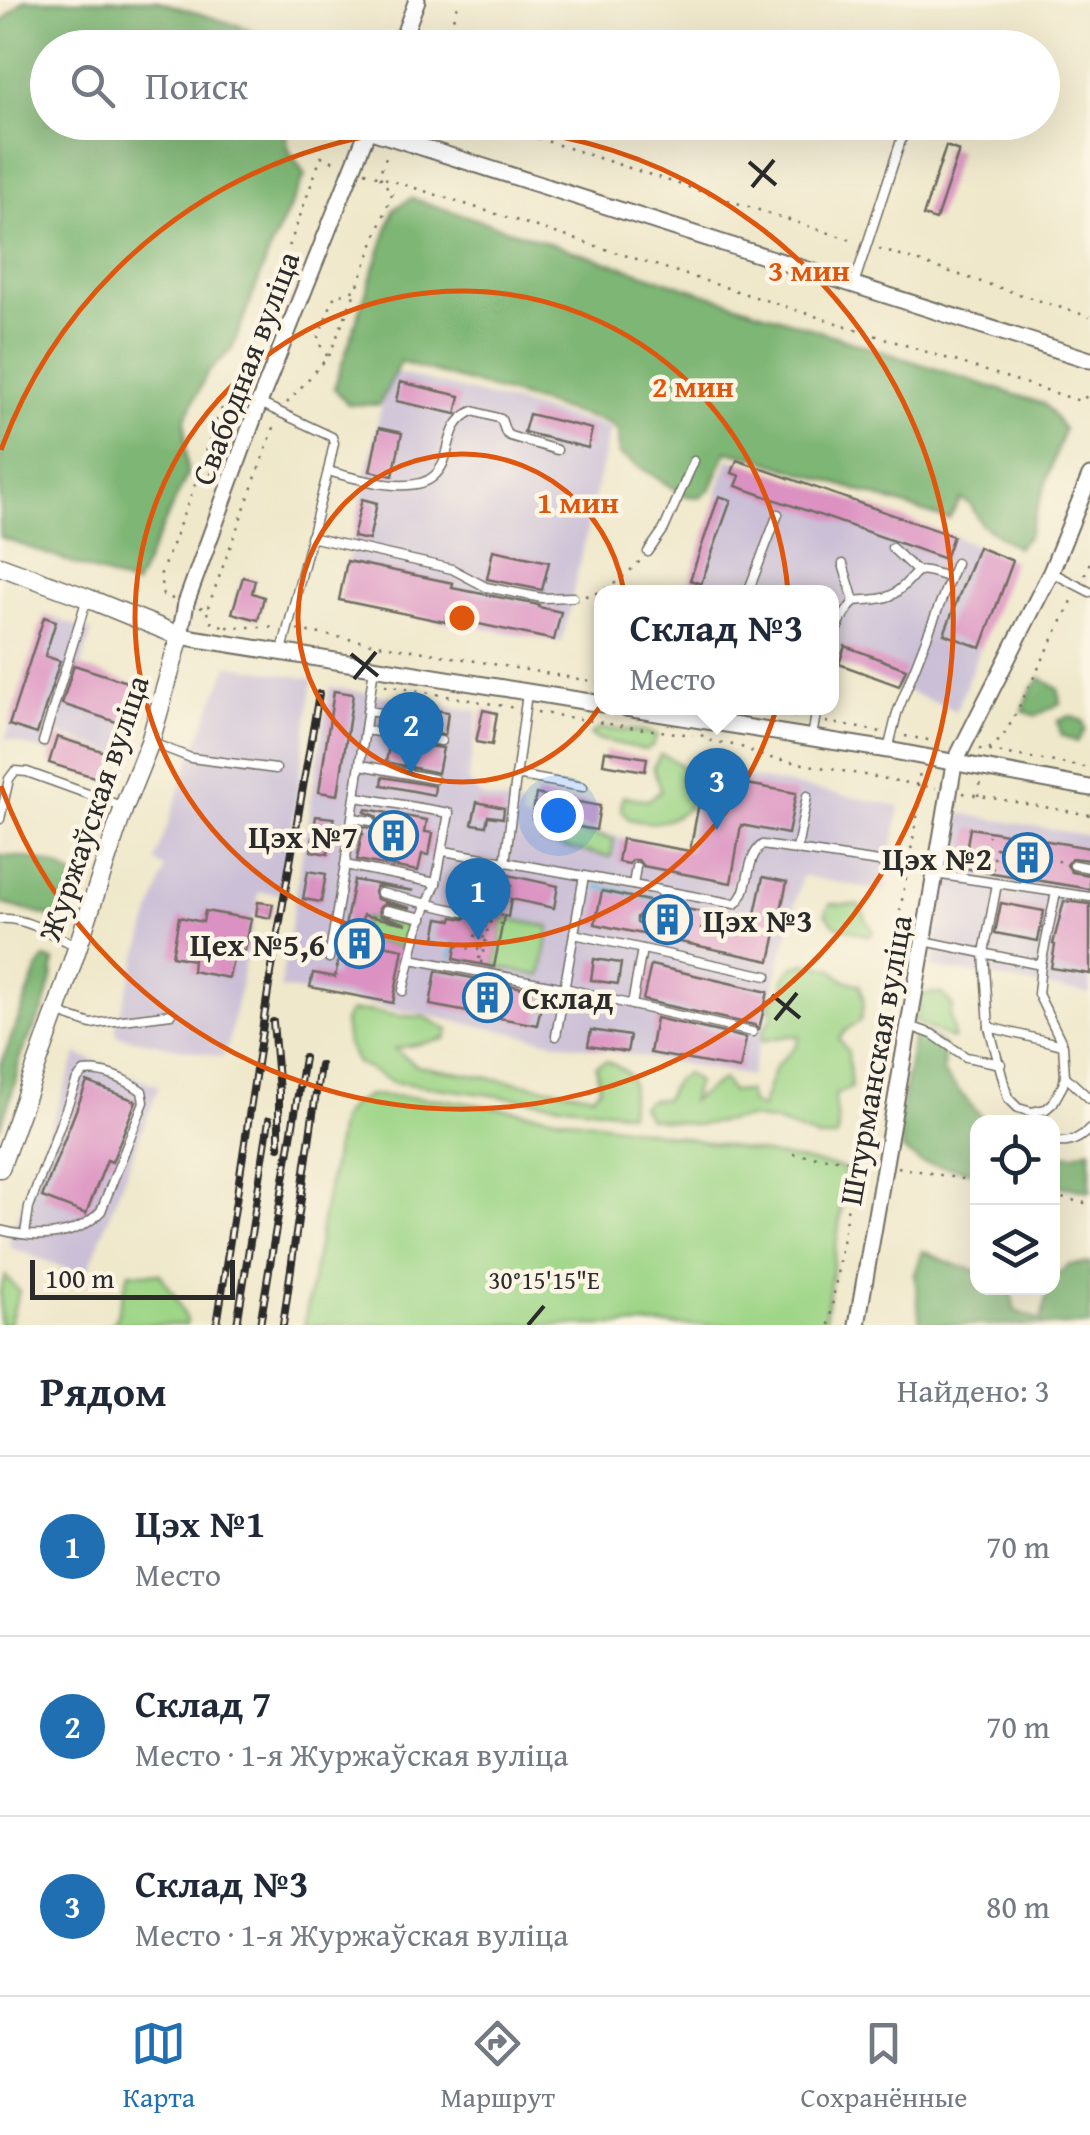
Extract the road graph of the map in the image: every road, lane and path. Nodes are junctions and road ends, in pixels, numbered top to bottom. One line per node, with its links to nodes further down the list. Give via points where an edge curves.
1 (417, 0): 3 (street)
2 (460, 0): 4 (path)
3 (406, 30)
4 (449, 30)
5 (364, 140): 9 (street, Свабодная вуліца)
6 (393, 140): 10 (path); 12 (street)
7 (543, 140): 11 (path)
8 (901, 140): 11 (lane)
9 (353, 168): 10 (path); 19 (street, Свабодная вуліца); 21 (path, via 321,157 248,362)
10 (379, 175): 13 (path, via 392,194); 18 (path, via 1080,401)
11 (867, 245): 12 (lane); 14 (path)
12 (854, 284): 16 (street)
13 (356, 290): 15 (path); 15 (path, via 335,295 316,340)
14 (1090, 317)
15 (328, 357): 20 (path)
16 (1090, 360)
17 (1090, 387): 18 (path)
18 (1089, 394)
19 (258, 403): 20 (lane); 46 (street, Свабодная вуліца)
20 (280, 412): 24 (lane, via 332,437); 46 (path, via 207,610)
21 (218, 416): 26 (path); 26 (path, via 230,429 212,474)
22 (558, 450): 24 (lane, via 515,439 500,419 473,411 456,423 444,463 422,484)
23 (694, 460): 30 (lane)
24 (328, 471): 28 (lane)
25 (1090, 476): 36 (street, Штурманская вуліца)
26 (196, 482): 46 (path, via 160,576 163,595)
27 (778, 514): 39 (lane)
28 (310, 538): 43 (lane, via 452,570 486,587); 49 (lane)
29 (892, 548): 35 (lane)
30 (648, 552): 38 (path)
31 (1090, 562): 40 (path)
32 (956, 563): 37 (lane)
33 (843, 564): 45 (lane)
34 (0, 566): 44 (street)
35 (917, 571): 37 (lane); 45 (lane, via 890,596)
36 (1051, 572): 40 (lane); 68 (street, Штурманская вуліца)
37 (950, 578): 67 (lane)
38 (612, 585)
39 (751, 585)
40 (1079, 587): 41 (lane); 69 (path, via 1012,721)
41 (1090, 592)
42 (594, 594): 43 (path)
43 (573, 597)
44 (87, 598): 50 (street); 65 (lane)
45 (854, 601): 47 (lane)
46 (186, 603): 50 (street, Свабодная вуліца)
47 (839, 626)
48 (226, 627): 49 (path)
49 (287, 628): 51 (lane); 53 (path)
50 (180, 636): 51 (street); 66 (street, Журжаўская вуліца)
51 (282, 651): 52 (street)
52 (373, 675): 54 (street); 54 (path); 56 (lane)
53 (594, 683)
54 (526, 701): 55 (street); 76 (lane); 78 (path, via 628,727 701,736 765,758)
55 (594, 704)
56 (367, 711): 57 (lane); 62 (lane)
57 (394, 715)
58 (711, 715): 63 (street)
59 (784, 715): 61 (path)
60 (816, 715): 61 (lane)
61 (815, 720): 63 (lane); 67 (path)
62 (365, 730): 64 (lane); 72 (lane)
63 (812, 738): 67 (street)
64 (441, 741)
65 (43, 742)
66 (150, 742): 74 (lane, via 191,758); 85 (street, Журжаўская вуліца)
67 (890, 742): 68 (path); 70 (street)
68 (963, 746): 69 (path); 71 (street, Штурманская вуліца)
69 (987, 750): 73 (path)
70 (923, 757): 71 (street); 78 (path)
71 (954, 764): 75 (street); 81 (street, Штурманская вуліца)
72 (360, 766): 77 (lane); 84 (lane)
73 (1090, 767)
74 (276, 770)
75 (984, 770): 80 (street); 83 (path)
76 (516, 775): 79 (lane); 99 (lane)
77 (434, 779)
78 (918, 785): 81 (path); 159 (path)
79 (583, 786)
80 (1090, 788)
81 (950, 791): 83 (path); 103 (street, Штурманская вуліца)
82 (807, 796): 94 (lane)
83 (978, 796): 86 (path)
84 (357, 797): 87 (lane); 95 (lane, via 449,813)
85 (124, 806): 88 (lane, via 15,772); 131 (street, Журжаўская вуліца)
86 (1090, 815)
87 (354, 818): 89 (lane); 90 (lane)
88 (0, 819)
89 (371, 822)
90 (351, 831): 92 (path); 98 (lane)
91 (988, 834): 93 (path, via 986,847)
92 (421, 846)
93 (996, 848): 96 (path); 108 (path)
94 (797, 849): 97 (lane); 111 (lane, via 760,846 735,904)
95 (444, 851): 99 (lane); 107 (lane)
96 (1032, 856): 100 (path); 105 (path)
97 (879, 862)
98 (345, 865): 107 (lane); 133 (lane)
99 (501, 865): 104 (lane)
100 (1074, 865): 102 (lane)
101 (636, 867): 109 (lane)
102 (1090, 868)
103 (935, 874): 108 (lane); 130 (street, Штурманская вуліца)
104 (584, 876): 109 (lane); 127 (lane)
105 (1028, 878)
106 (479, 879): 110 (path)
107 (436, 883): 117 (lane)
108 (994, 883): 112 (lane); 136 (lane)
109 (632, 885): 111 (lane)
110 (517, 886)
111 (663, 891): 125 (lane)
112 (1056, 892): 115 (lane); 139 (lane)
113 (381, 894): 117 (lane)
114 (497, 897): 123 (path, via 497,914)
115 (1090, 897)
116 (504, 898): 120 (path)
117 (428, 905): 119 (lane); 121 (lane)
118 (386, 910): 121 (lane)
119 (463, 912): 123 (path)
120 (500, 917)
121 (423, 918): 138 (lane)
122 (0, 919): 131 (lane)
123 (483, 919): 126 (path, via 480,963 489,922); 129 (path); 132 (path, via 478,950)
124 (644, 919): 125 (lane)
125 (658, 920): 128 (path)
126 (502, 924)
127 (574, 934): 134 (lane); 141 (lane)
128 (729, 934)
129 (475, 937)
130 (924, 942): 136 (lane); 146 (street, Штурманская вуліца)
131 (78, 946): 144 (street, Журжаўская вуліца)
132 (457, 946)
133 (331, 948): 135 (lane); 137 (lane)
134 (642, 949): 140 (lane); 143 (lane)
135 (350, 951)
136 (984, 954): 139 (lane); 147 (lane)
137 (330, 958)
138 (411, 958): 141 (lane); 142 (lane)
139 (1041, 965): 150 (lane, via 1038,994)
140 (766, 976)
141 (564, 988): 143 (lane); 149 (lane)
142 (403, 991)
143 (632, 1005): 148 (lane)
144 (56, 1012): 145 (lane, via 90,1024); 161 (street, Журжаўская вуліца)
145 (171, 1014)
146 (909, 1026): 151 (lane, via 966,1058); 160 (street, Штурманская вуліца)
147 (989, 1027): 150 (lane); 151 (lane)
148 (752, 1032)
149 (556, 1036)
150 (1062, 1045): 152 (lane)
151 (1001, 1064): 154 (lane, via 1008,1098)
152 (1065, 1076): 153 (lane); 154 (lane, via 1053,1103)
153 (1090, 1099)
154 (1032, 1112): 155 (lane)
155 (1033, 1115)
156 (1090, 1128): 157 (lane, via 1080,1138)
157 (1060, 1141)
158 (792, 1154): 159 (path)
159 (855, 1161): 160 (path); 167 (path)
160 (885, 1164): 162 (path); 168 (street, Штурманская вуліца)
161 (0, 1168)
162 (970, 1180)
163 (1060, 1198): 164 (path)
164 (1090, 1204)
165 (0, 1230): 166 (lane)
166 (25, 1234): 166 (lane, via 78,1230 101,1211 144,1102 142,1091 94,1070 77,1080)
167 (829, 1325)
168 (857, 1325)

